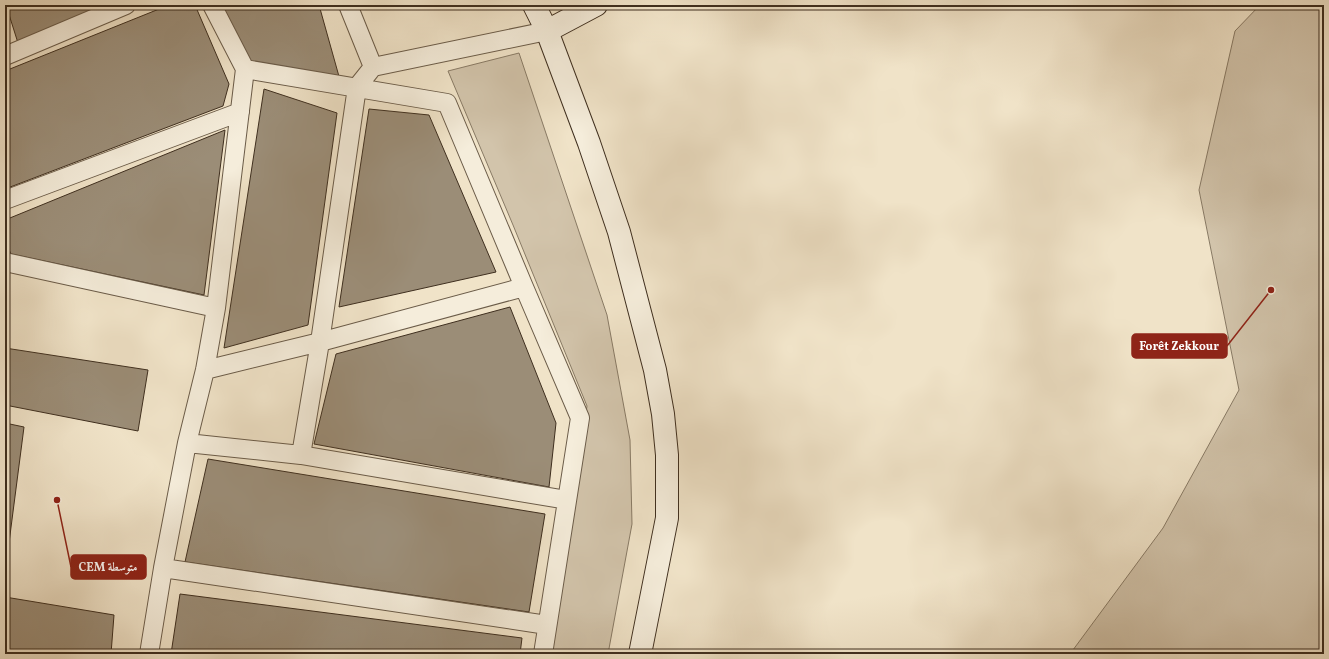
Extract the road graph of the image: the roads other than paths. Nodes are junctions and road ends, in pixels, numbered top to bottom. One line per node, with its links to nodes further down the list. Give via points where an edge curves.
1 (126, 5): 7 (street)
2 (212, 5): 9 (street)
3 (348, 5): 8 (street)
4 (534, 5): 6 (main road)
5 (596, 5): 6 (main road)
6 (547, 30): 8 (street); 25 (main road, via 619,232 655,370 663,414 667,455 667,518)
7 (6, 52)
8 (373, 67): 10 (street)
9 (245, 69): 10 (street); 11 (street)
10 (357, 87): 14 (street, via 447,103); 16 (street)
11 (240, 112): 12 (street); 15 (street)
12 (5, 200)
13 (5, 262): 15 (street)
14 (524, 287): 16 (street); 20 (street, via 580,418)
15 (216, 308): 17 (street)
16 (320, 342): 17 (street); 19 (street)
17 (205, 370): 18 (street)
18 (187, 443): 19 (street); 21 (street)
19 (301, 455): 20 (street)
20 (567, 500): 22 (street)
21 (163, 568): 22 (street); 23 (street)
22 (547, 624): 24 (street)
23 (149, 654)
24 (543, 654)
25 (640, 654)

